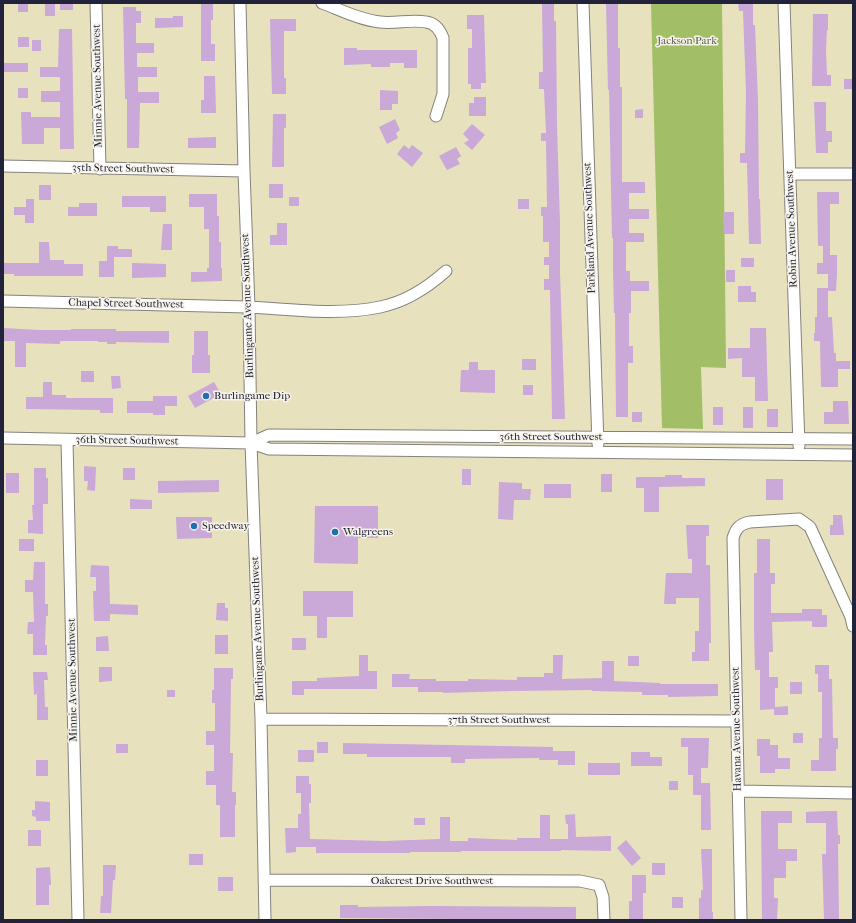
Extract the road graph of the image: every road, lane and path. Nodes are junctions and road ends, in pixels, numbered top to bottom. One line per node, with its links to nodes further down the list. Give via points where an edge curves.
1 (96, 3): 8 (street, Minnie Avenue Southwest)
2 (240, 3): 9 (street, Burlingame Avenue Southwest)
3 (322, 3): 6 (street, via 364,19 381,22 426,21 434,24 443,38 443,94)
4 (583, 3): 16 (street, Parkland Avenue Southwest)
5 (784, 3): 10 (street, Robin Avenue Southwest)
6 (436, 116)
7 (3, 166): 8 (street, 35th Street Southwest)
8 (100, 169): 9 (street, 35th Street Southwest)
9 (244, 171): 14 (street, Burlingame Avenue Southwest)
10 (790, 174): 11 (street); 18 (street, Robin Avenue Southwest)
11 (853, 174)
12 (446, 272): 14 (street, Chapel Street Southwest, via 415,294 382,307 315,310)
13 (3, 301): 14 (street, Chapel Street Southwest)
14 (249, 307): 21 (street, Burlingame Avenue Southwest)
15 (421, 436): 16 (street, 36th Street Southwest); 21 (street, 36th Street Southwest, via 269,434); 22 (street, via 383,444)
16 (597, 437): 18 (street, 36th Street Southwest); 23 (street, Parkland Avenue Southwest)
17 (3, 438): 20 (street, 36th Street Southwest)
18 (799, 439): 19 (street, 36th Street Southwest); 24 (street, Robin Avenue Southwest)
19 (853, 439)
20 (67, 440): 21 (street, 36th Street Southwest); 32 (street, Minnie Avenue Southwest)
21 (252, 443): 22 (street, 36th Street Southwest, via 269,449); 27 (street, Burlingame Avenue Southwest)
22 (376, 450): 23 (street, 36th Street Southwest)
23 (598, 452): 24 (street, 36th Street Southwest)
24 (800, 455): 25 (street, 36th Street Southwest)
25 (853, 455)
26 (852, 620): 28 (street, Havana Avenue Southwest, via 810,527 801,520 769,520 745,523 736,529 733,538)
27 (262, 719): 28 (street, 37th Street Southwest); 31 (street, Burlingame Avenue Southwest)
28 (737, 721): 29 (street, Havana Avenue Southwest)
29 (738, 791): 30 (street); 35 (street, Havana Avenue Southwest)
30 (853, 793)
31 (264, 880): 33 (street, Burlingame Avenue Southwest); 34 (street, Oakcrest Drive Southwest, via 580,881 599,885 603,897)
32 (78, 920)
33 (265, 920)
34 (604, 920)
35 (741, 920)

